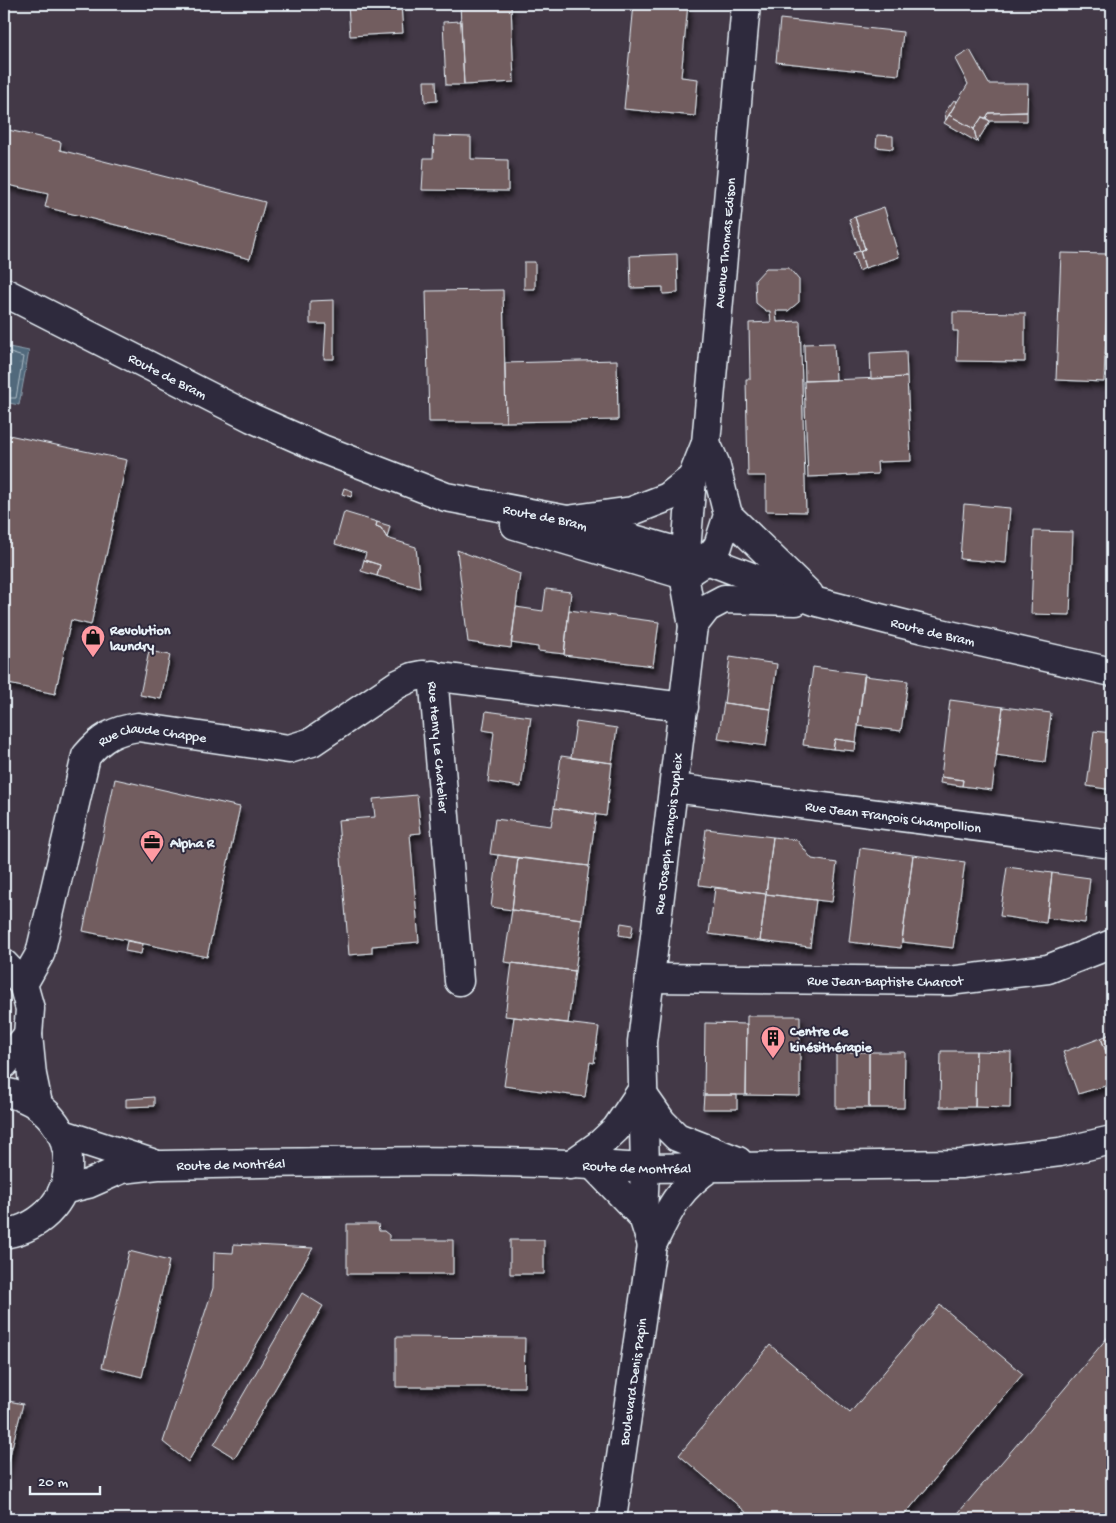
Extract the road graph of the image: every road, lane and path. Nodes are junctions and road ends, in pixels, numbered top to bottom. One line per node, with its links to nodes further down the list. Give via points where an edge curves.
1 (746, 4): 3 (main road, Avenue Thomas Edison)
2 (4, 292): 5 (main road, Route de Bram, via 252,418)
3 (706, 443): 4 (main road, Avenue Thomas Edison); 6 (main road, via 715,463)
4 (692, 478): 7 (main road, Avenue Thomas Edison, via 668,497 632,511); 8 (main road, Avenue Thomas Edison)
5 (446, 497): 7 (main road, Route de Bram); 8 (main road, via 530,531)
6 (728, 515): 8 (main road, via 718,546); 9 (main road)
7 (568, 520): 8 (main road, Route de Bram)
8 (692, 563): 9 (main road, Route de Bram); 10 (main road, Rue Joseph François Dupleix)
9 (817, 602): 10 (main road, via 724,599 707,608); 11 (main road, Route de Bram)
10 (693, 626): 13 (main road, Rue Joseph François Dupleix)
11 (1112, 672)
12 (433, 675): 13 (main road, Rue Henry Le Chatelier); 19 (main road, Rue Henry Le Chatelier); 20 (main road, Rue Claude Chappe, via 405,681 312,742 289,749 138,727 120,729 96,744 86,756 40,954)
13 (684, 707): 14 (main road, Rue Joseph François Dupleix)
14 (674, 788): 15 (main road, Rue Jean François Champollion); 18 (main road, Rue Joseph François Dupleix)
15 (1112, 844)
16 (1112, 944): 18 (main road, Rue Jean-Baptiste Charcot, via 1048,969 949,981)
17 (4, 964): 20 (main road)
18 (651, 978): 24 (main road, Rue Joseph François Dupleix, via 642,1042)
19 (459, 981)
20 (24, 984): 21 (main road, via 30,1009)
21 (28, 1035): 22 (main road); 25 (main road)
22 (4, 1064)
23 (4, 1092): 25 (main road)
24 (641, 1092): 29 (main road, via 616,1129); 31 (main road, via 677,1137); 32 (main road, Rue Joseph François Dupleix)
25 (38, 1104): 26 (main road)
26 (63, 1134): 28 (main road, Route de Montréal); 33 (main road, via 68,1162)
27 (1112, 1140): 31 (main road, Route de Montréal, via 1060,1152 961,1164)
28 (158, 1165): 29 (main road, Route de Montréal, via 394,1162); 33 (main road, Route de Montréal, via 122,1169 88,1184)
29 (581, 1165): 32 (main road, Route de Montréal); 34 (main road, Boulevard Denis Papin)
30 (712, 1166): 31 (main road, Route de Montréal); 32 (main road, Route de Montréal); 36 (main road, Boulevard Denis Papin, via 683,1189 671,1205)
31 (750, 1166)
32 (644, 1168): 34 (main road, Boulevard Denis Papin)
33 (63, 1190): 35 (main road, via 53,1208 38,1222)
34 (643, 1217): 36 (main road, Boulevard Denis Papin)
35 (9, 1238)
36 (652, 1245): 37 (main road, Boulevard Denis Papin)
37 (612, 1519)

